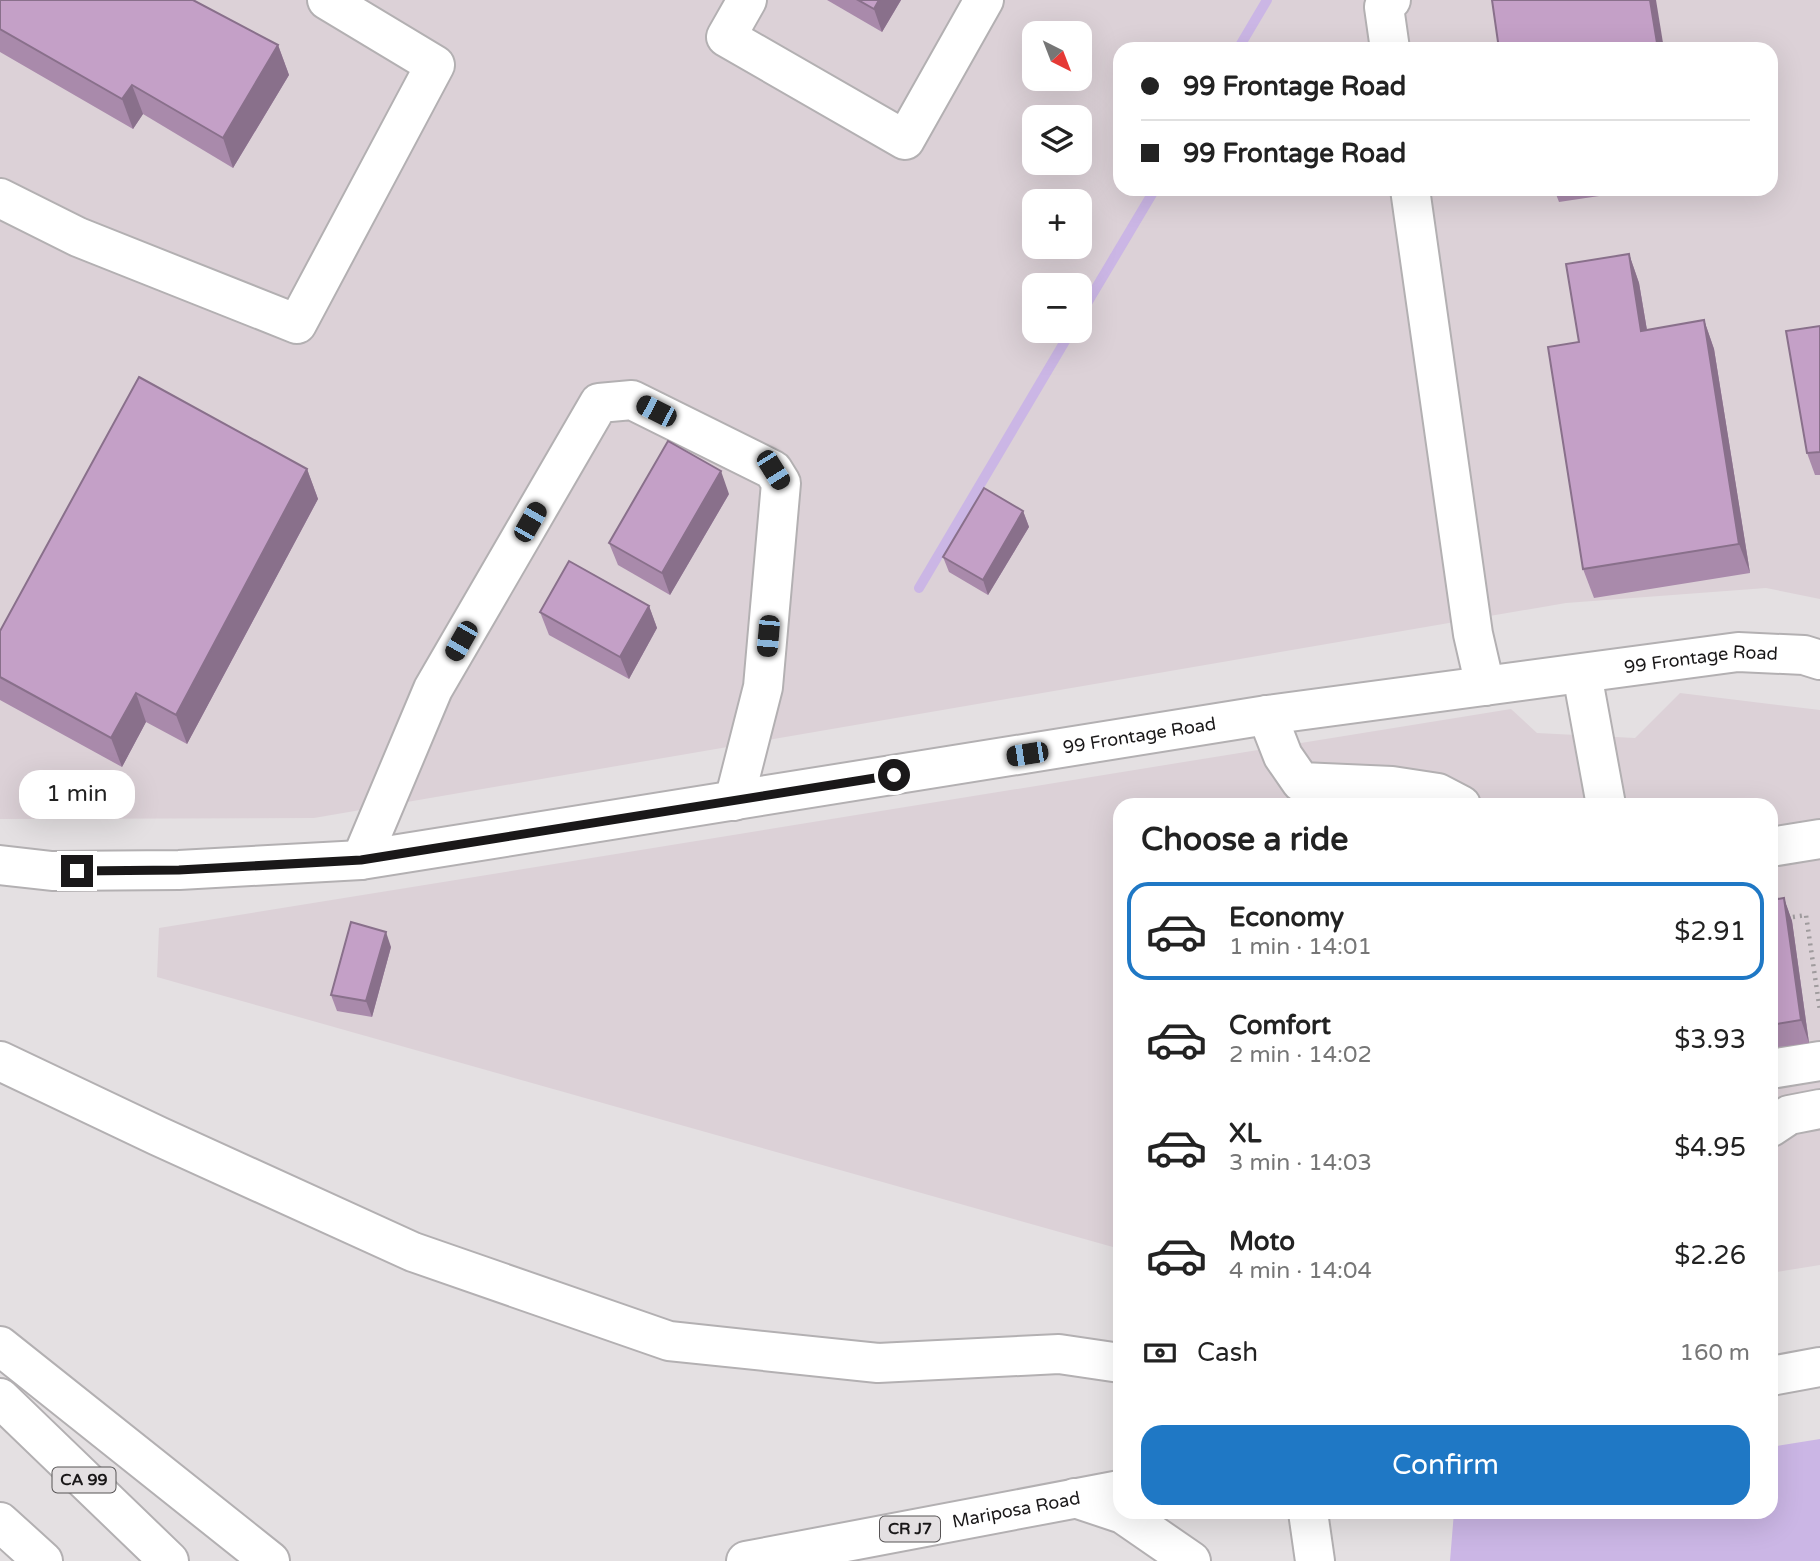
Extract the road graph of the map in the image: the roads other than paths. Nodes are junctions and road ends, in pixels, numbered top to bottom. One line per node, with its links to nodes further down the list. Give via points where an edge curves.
1 (327, 0): 7 (main road, via 435,65 297,324 78,237)
2 (747, 0): 3 (main road, via 726,37 905,140)
3 (984, 0)
4 (1383, 3): 5 (main road)
5 (1389, 42)
6 (1411, 196): 10 (main road, via 1473,634)
7 (0, 198)
8 (1820, 660): 9 (main road, 99 Frontage Road, via 1738,652)
9 (1582, 674): 10 (main road, 99 Frontage Road); 13 (main road)
10 (1485, 686): 11 (main road, 99 Frontage Road)
11 (1267, 715): 12 (main road, via 1283,757 1301,782 1392,786); 14 (main road, 99 Frontage Road)
12 (1448, 798)
13 (1605, 798)
14 (734, 801): 17 (main road, 99 Frontage Road); 17 (main road, via 763,687 781,483 773,470 632,400 599,403 433,689)
15 (1820, 839): 16 (main road)
16 (1778, 846)
17 (361, 860): 18 (main road, 99 Frontage Road, via 179,870 52,871)
18 (0, 865)
19 (0, 1061): 25 (main road, via 412,1252 669,1341 878,1363 1059,1354)
20 (1820, 1061): 21 (main road)
21 (1778, 1068)
22 (1820, 1109): 23 (main road, via 1789,1115)
23 (1778, 1122)
24 (0, 1346): 37 (main road)
25 (1113, 1362)
26 (1820, 1367): 27 (main road)
27 (1778, 1375)
28 (0, 1398): 36 (main road, CA 99)
29 (1113, 1491): 30 (main road, Mariposa Road / CR J7)
30 (1075, 1498): 31 (main road); 38 (main road, Mariposa Road / CR J7)
31 (1113, 1511)
32 (1130, 1519): 39 (main road)
33 (1309, 1519): 40 (main road)
34 (0, 1522): 35 (main road)
35 (43, 1561)
36 (169, 1561)
37 (270, 1561)
38 (746, 1561)
39 (1191, 1561)
40 (1315, 1561)

